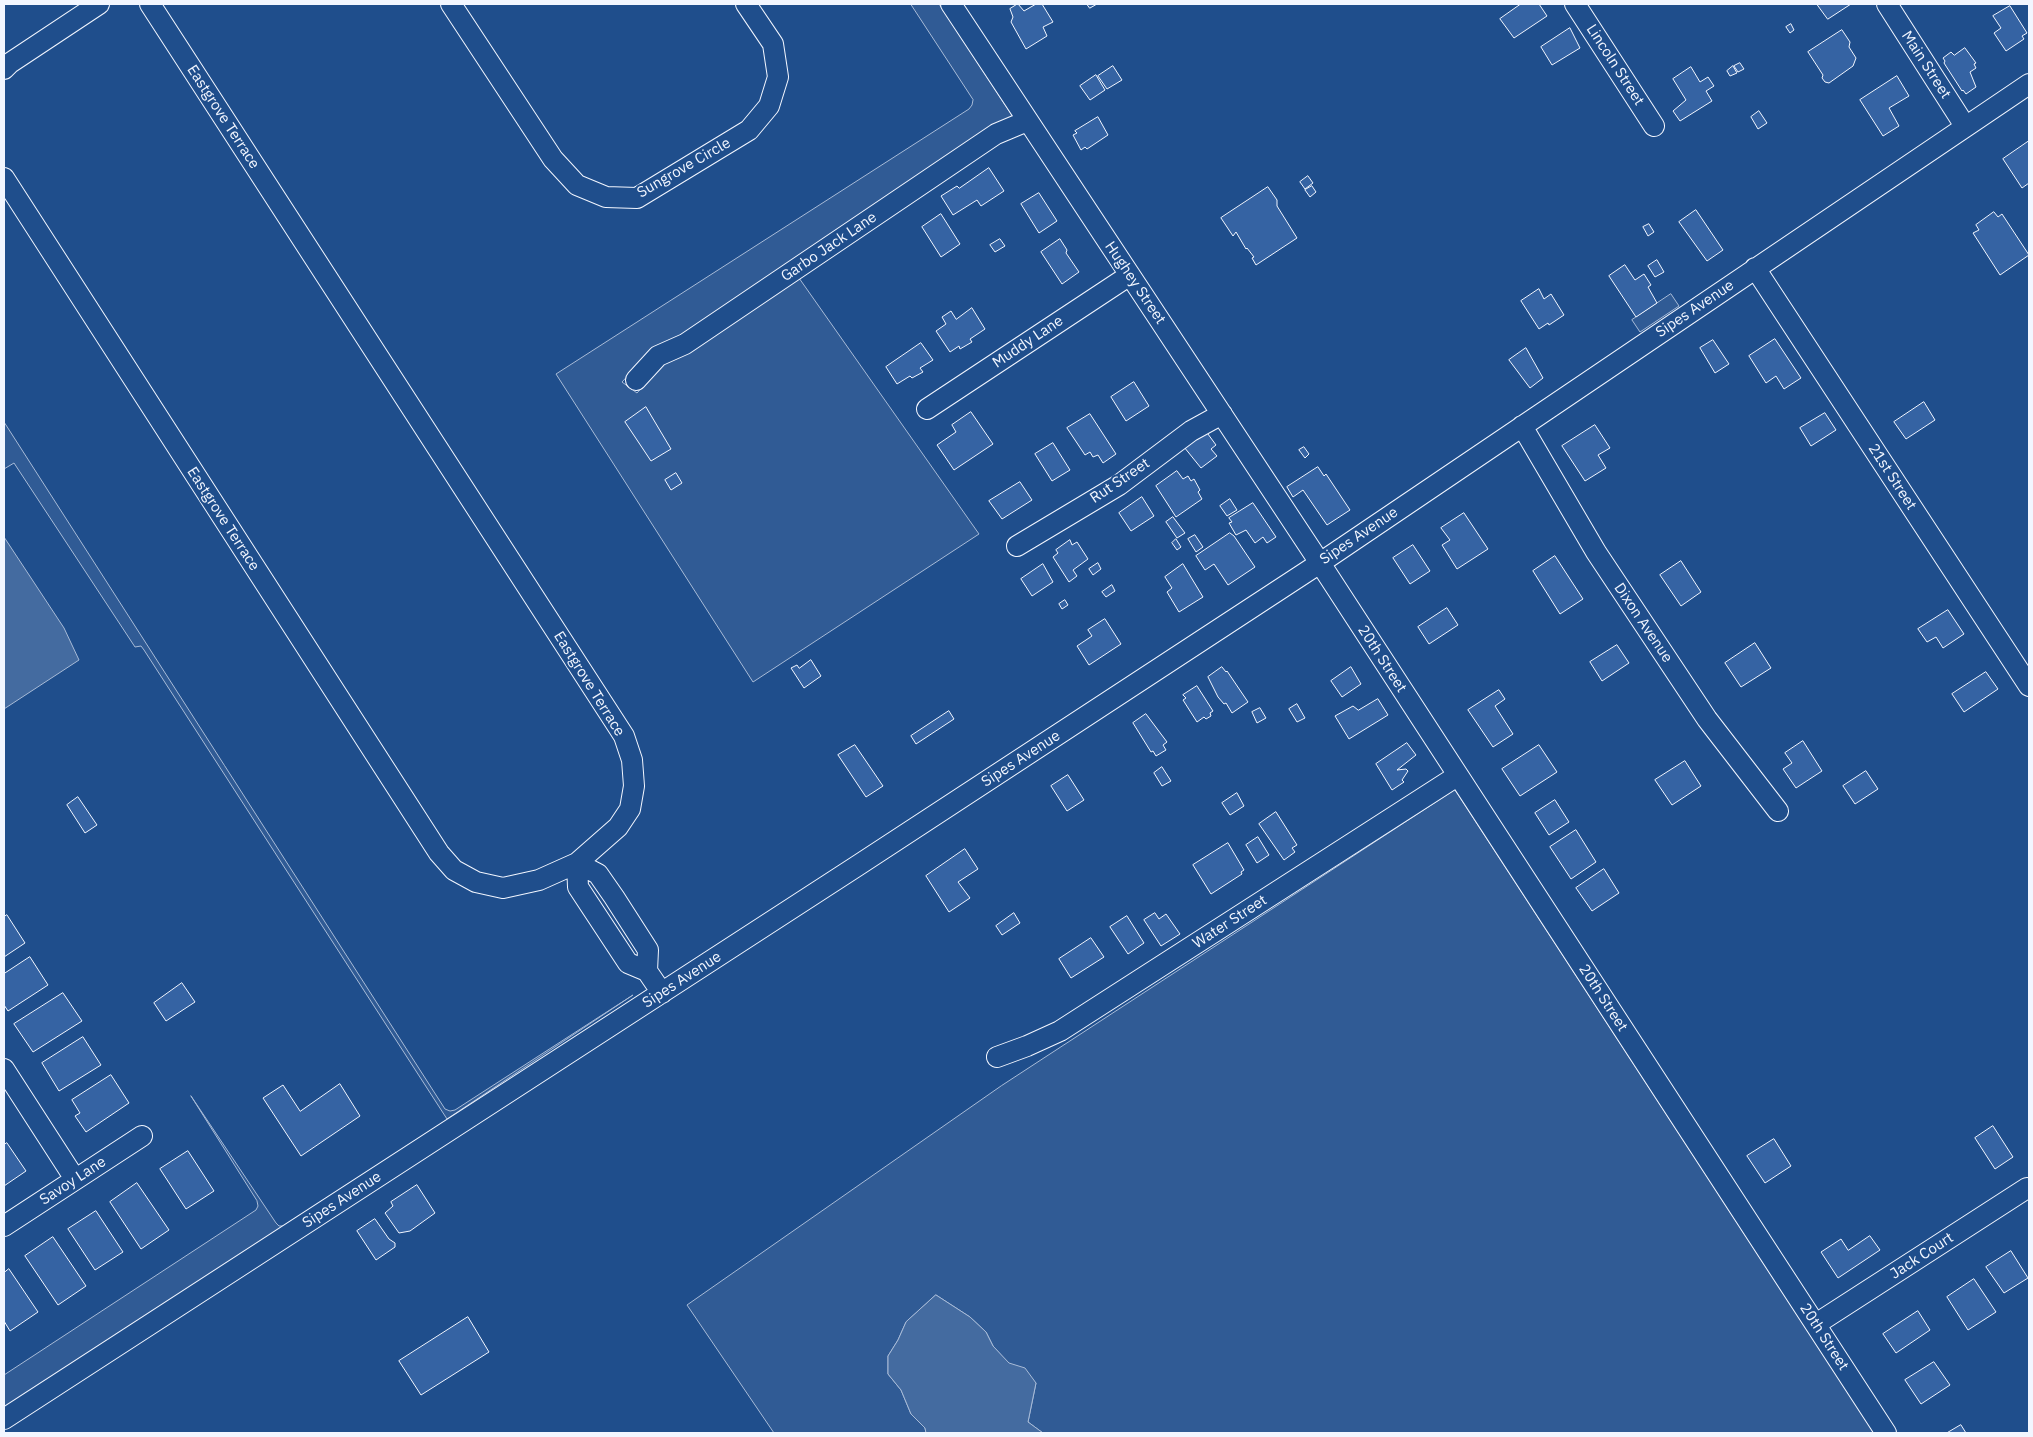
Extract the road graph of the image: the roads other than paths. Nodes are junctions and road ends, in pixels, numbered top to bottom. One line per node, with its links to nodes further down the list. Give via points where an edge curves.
1 (99, 4): 8 (street)
2 (150, 4): 25 (street, Eastgrove Terrace, via 624,736 632,760 634,786 630,809 618,827)
3 (451, 4): 4 (street, Sungrove Circle, via 553,159 577,185 606,197 637,198 749,130 768,106 778,77 773,44)
4 (746, 4)
5 (951, 4): 10 (street, Hughey Street)
6 (1575, 4): 11 (street, Lincoln Street)
7 (1887, 4): 12 (street, Main Street)
8 (4, 69)
9 (2029, 84): 12 (street, Sipes Avenue)
10 (1027, 121): 15 (street, Hughey Street); 16 (street, Garbo Jack Lane, via 996,134 685,344 658,356)
11 (1654, 126)
12 (1965, 126): 14 (street, Sipes Avenue)
13 (4, 178): 25 (street, Eastgrove Terrace, via 439,853 454,870 476,882 503,888 540,880)
14 (1755, 268): 19 (street, Sipes Avenue); 22 (street, 21st Street)
15 (1130, 275): 17 (street, Muddy Lane); 18 (street, Hughey Street)
16 (636, 380)
17 (927, 409)
18 (1222, 414): 20 (street, Rut Street, via 1191,431 1119,485); 21 (street, Hughey Street)
19 (1522, 426): 21 (street, Sipes Avenue); 24 (street, Dixon Avenue, via 1596,552 1707,719)
20 (1017, 546)
21 (1320, 562): 23 (street, 20th Street); 29 (street, Sipes Avenue)
22 (2029, 686)
23 (1458, 776): 30 (street, Water Street, via 1060,1031); 36 (street, 20th Street)
24 (1778, 811)
25 (576, 863): 26 (street, via 598,874); 27 (street, via 578,887)
26 (629, 920): 27 (street); 28 (street, via 648,950)
27 (608, 933): 28 (street, via 628,963)
28 (647, 971): 29 (street)
29 (662, 993): 37 (street, Sipes Avenue)
30 (997, 1056)
31 (4, 1069): 33 (street)
32 (142, 1136): 33 (street, Savoy Lane)
33 (75, 1179): 35 (street, Savoy Lane)
34 (2027, 1188): 36 (street, Jack Court)
35 (4, 1226)
36 (1816, 1324): 38 (street, 20th Street)
37 (4, 1420)
38 (1886, 1433)

